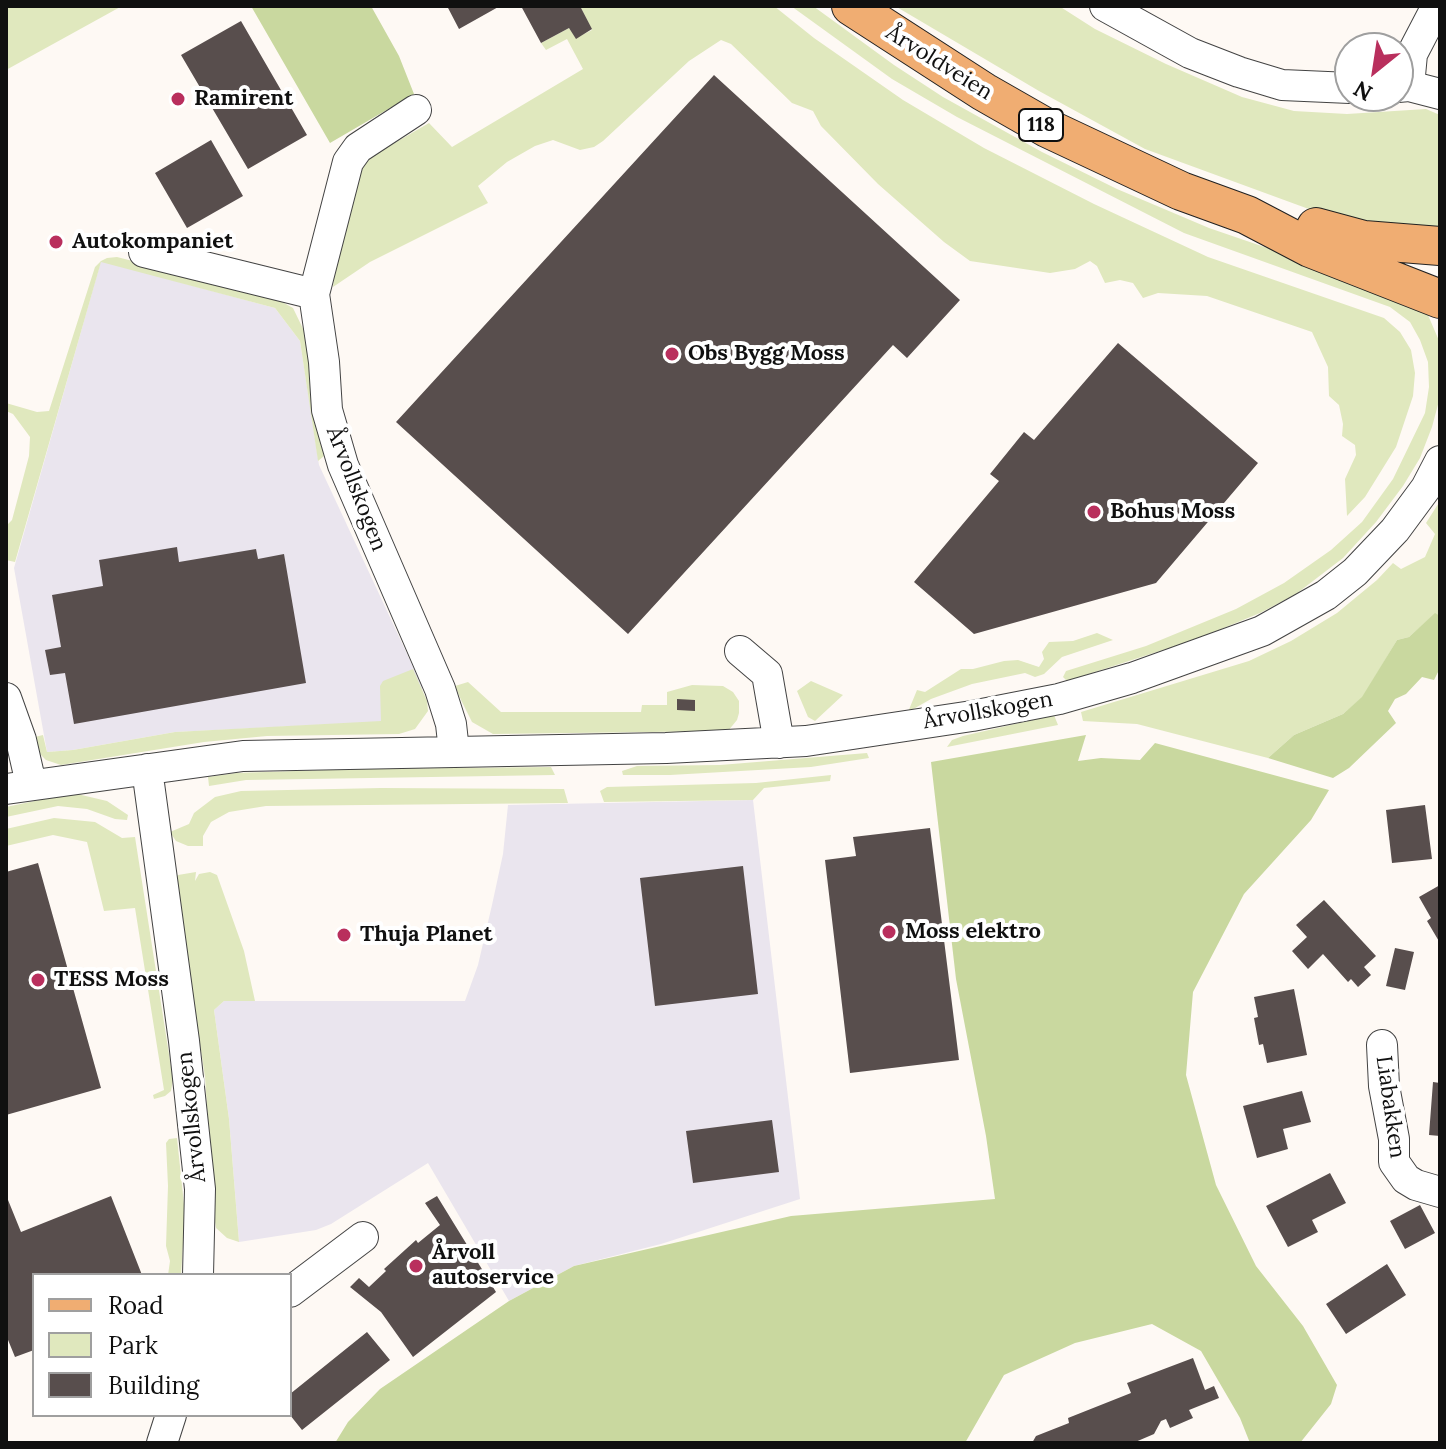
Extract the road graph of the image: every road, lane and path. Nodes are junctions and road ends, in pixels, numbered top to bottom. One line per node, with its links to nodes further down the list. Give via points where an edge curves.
1 (851, 6): 9 (main road, Årvoldveien / 118, via 1047,128 1181,191)
2 (1105, 6): 5 (street, via 1190,53 1239,72 1282,85)
3 (1437, 6): 4 (street)
4 (1414, 50)
5 (1334, 87)
6 (1414, 88): 7 (street)
7 (1440, 94)
8 (416, 110): 12 (street, Årvollskogen, via 358,148 348,162)
9 (1247, 215): 10 (main road, 118, via 1364,240); 13 (main road, 118, via 1310,248)
10 (1440, 246)
11 (144, 252): 12 (street)
12 (314, 294): 18 (street, Årvollskogen, via 327,410 343,465 440,689)
13 (1440, 299)
14 (1440, 461): 17 (street, Årvollskogen, via 1395,530 1355,572 1262,631 1059,699)
15 (740, 651): 17 (street, via 767,674)
16 (6, 698): 20 (street, via 21,740)
17 (779, 743): 18 (street, Årvollskogen)
18 (454, 751): 19 (street, Årvollskogen, via 243,756)
19 (147, 769): 20 (street, Årvollskogen); 24 (street, Årvollskogen, via 200,1189)
20 (19, 787)
21 (1382, 1045): 22 (street, Liabakken, via 1394,1162 1406,1179)
22 (1440, 1192)
23 (363, 1237): 25 (street)
24 (198, 1273)
25 (292, 1290)
26 (170, 1417): 27 (street)
27 (162, 1443)

